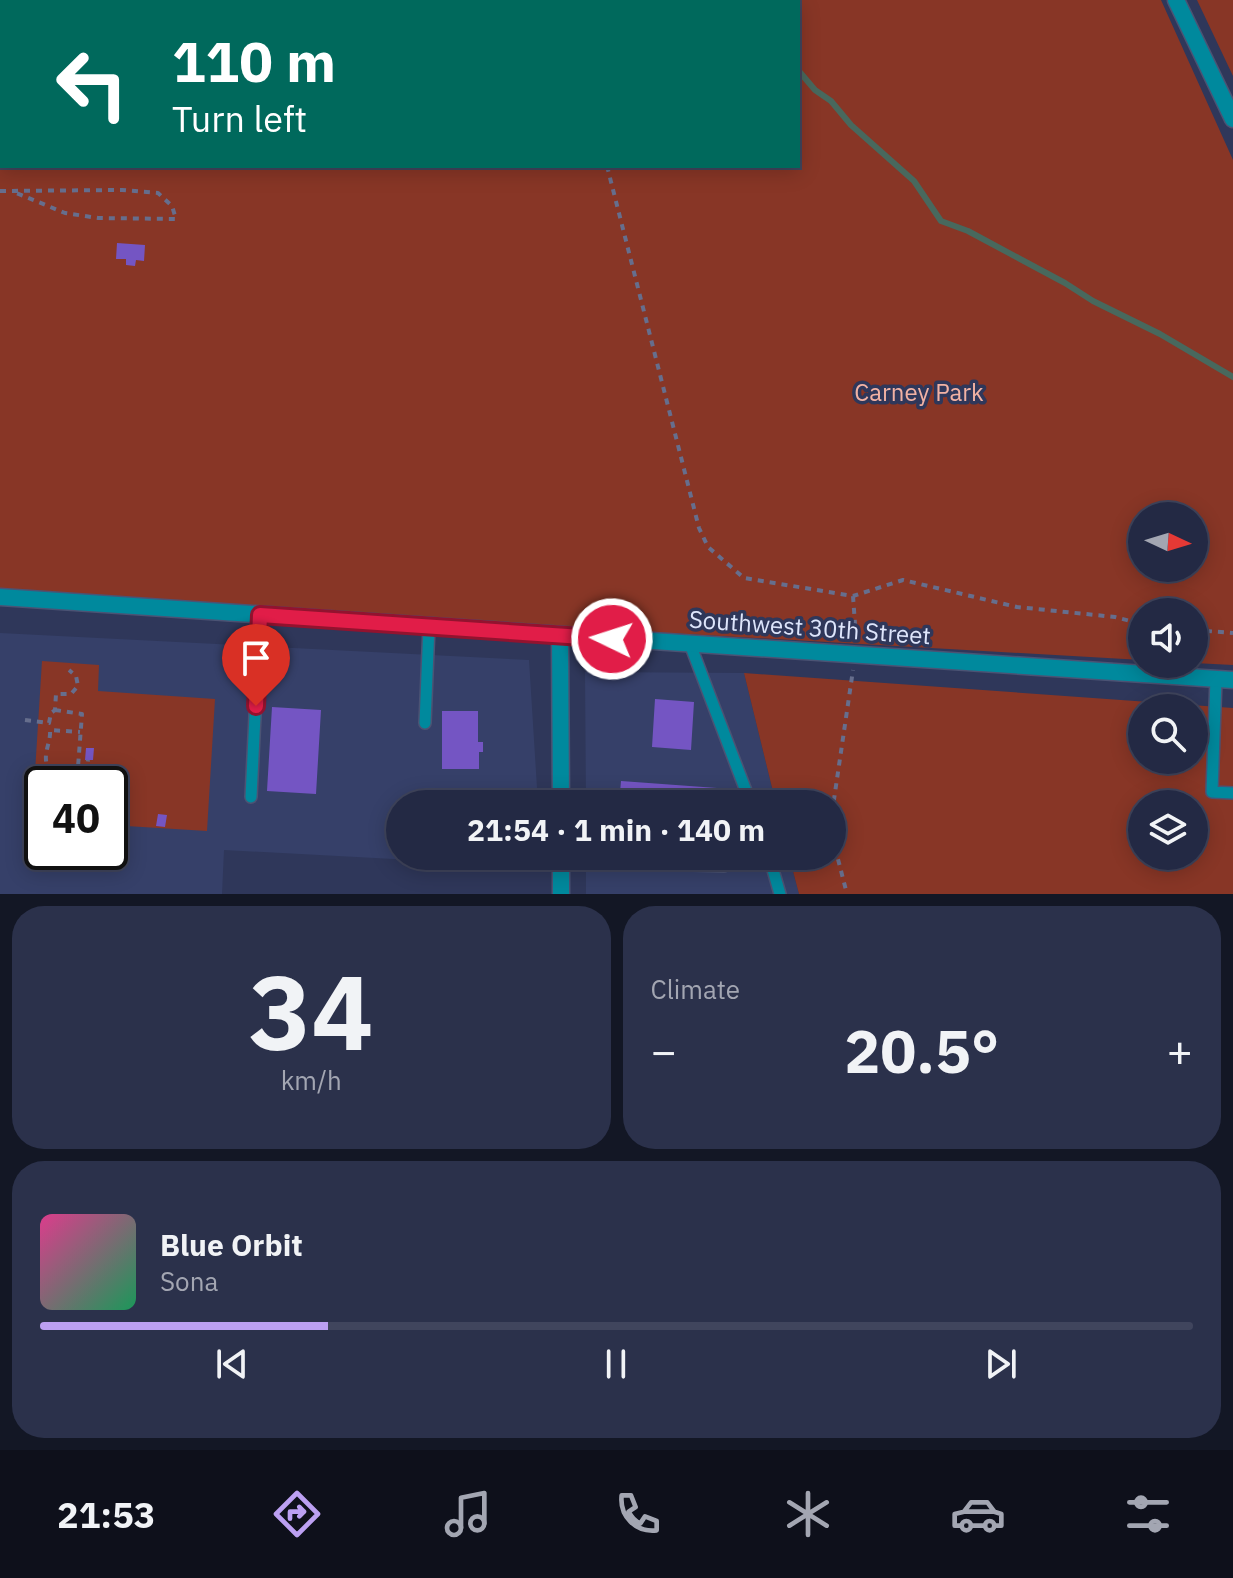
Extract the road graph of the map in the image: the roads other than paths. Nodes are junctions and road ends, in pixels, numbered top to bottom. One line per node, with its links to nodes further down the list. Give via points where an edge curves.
1 (1176, 0): 2 (street)
2 (1233, 119)
3 (0, 597): 4 (street, Southwest 30th Street)
4 (260, 615): 5 (street, Southwest 30th Street); 14 (lane)
5 (429, 626): 6 (street, Southwest 30th Street); 10 (lane)
6 (560, 635): 7 (street, Southwest 30th Street); 11 (street)
7 (690, 644): 8 (street, Southwest 30th Street); 12 (lane)
8 (1216, 679): 9 (street, Southwest 30th Street); 13 (lane, via 1212,792)
9 (1233, 680)
10 (425, 723)
11 (561, 790)
12 (746, 790)
13 (1233, 793)
14 (251, 797)
15 (561, 870): 17 (street)
16 (773, 870): 18 (lane)
17 (561, 894)
18 (780, 894)

